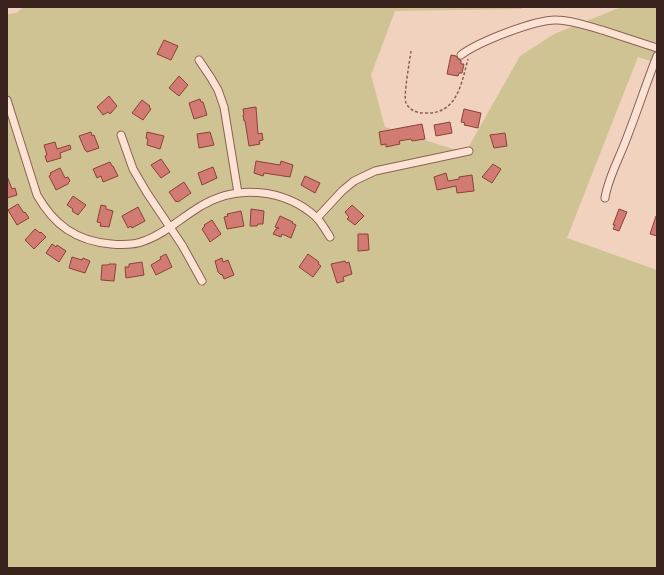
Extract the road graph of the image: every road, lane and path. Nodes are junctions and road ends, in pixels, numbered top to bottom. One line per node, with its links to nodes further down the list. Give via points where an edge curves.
1 (657, 48): 2 (street, via 584,24 558,20 512,31)
2 (471, 49): 3 (path, via 455,100 449,107 428,113 417,112 406,104); 4 (street)
3 (411, 51)
4 (461, 56)
5 (657, 56): 11 (street)
6 (199, 60): 10 (street, via 215,84 224,107)
7 (7, 100): 13 (street, via 37,194 44,208 66,230 82,238 122,245 144,242)
8 (121, 135): 13 (street, via 133,169)
9 (469, 151): 12 (street, via 375,171 354,181)
10 (238, 193): 12 (street, via 259,192 279,196 297,204); 13 (street, via 225,195 201,206)
11 (605, 198)
12 (317, 218): 14 (street)
13 (170, 228): 15 (street)
14 (330, 238)
15 (202, 281)

